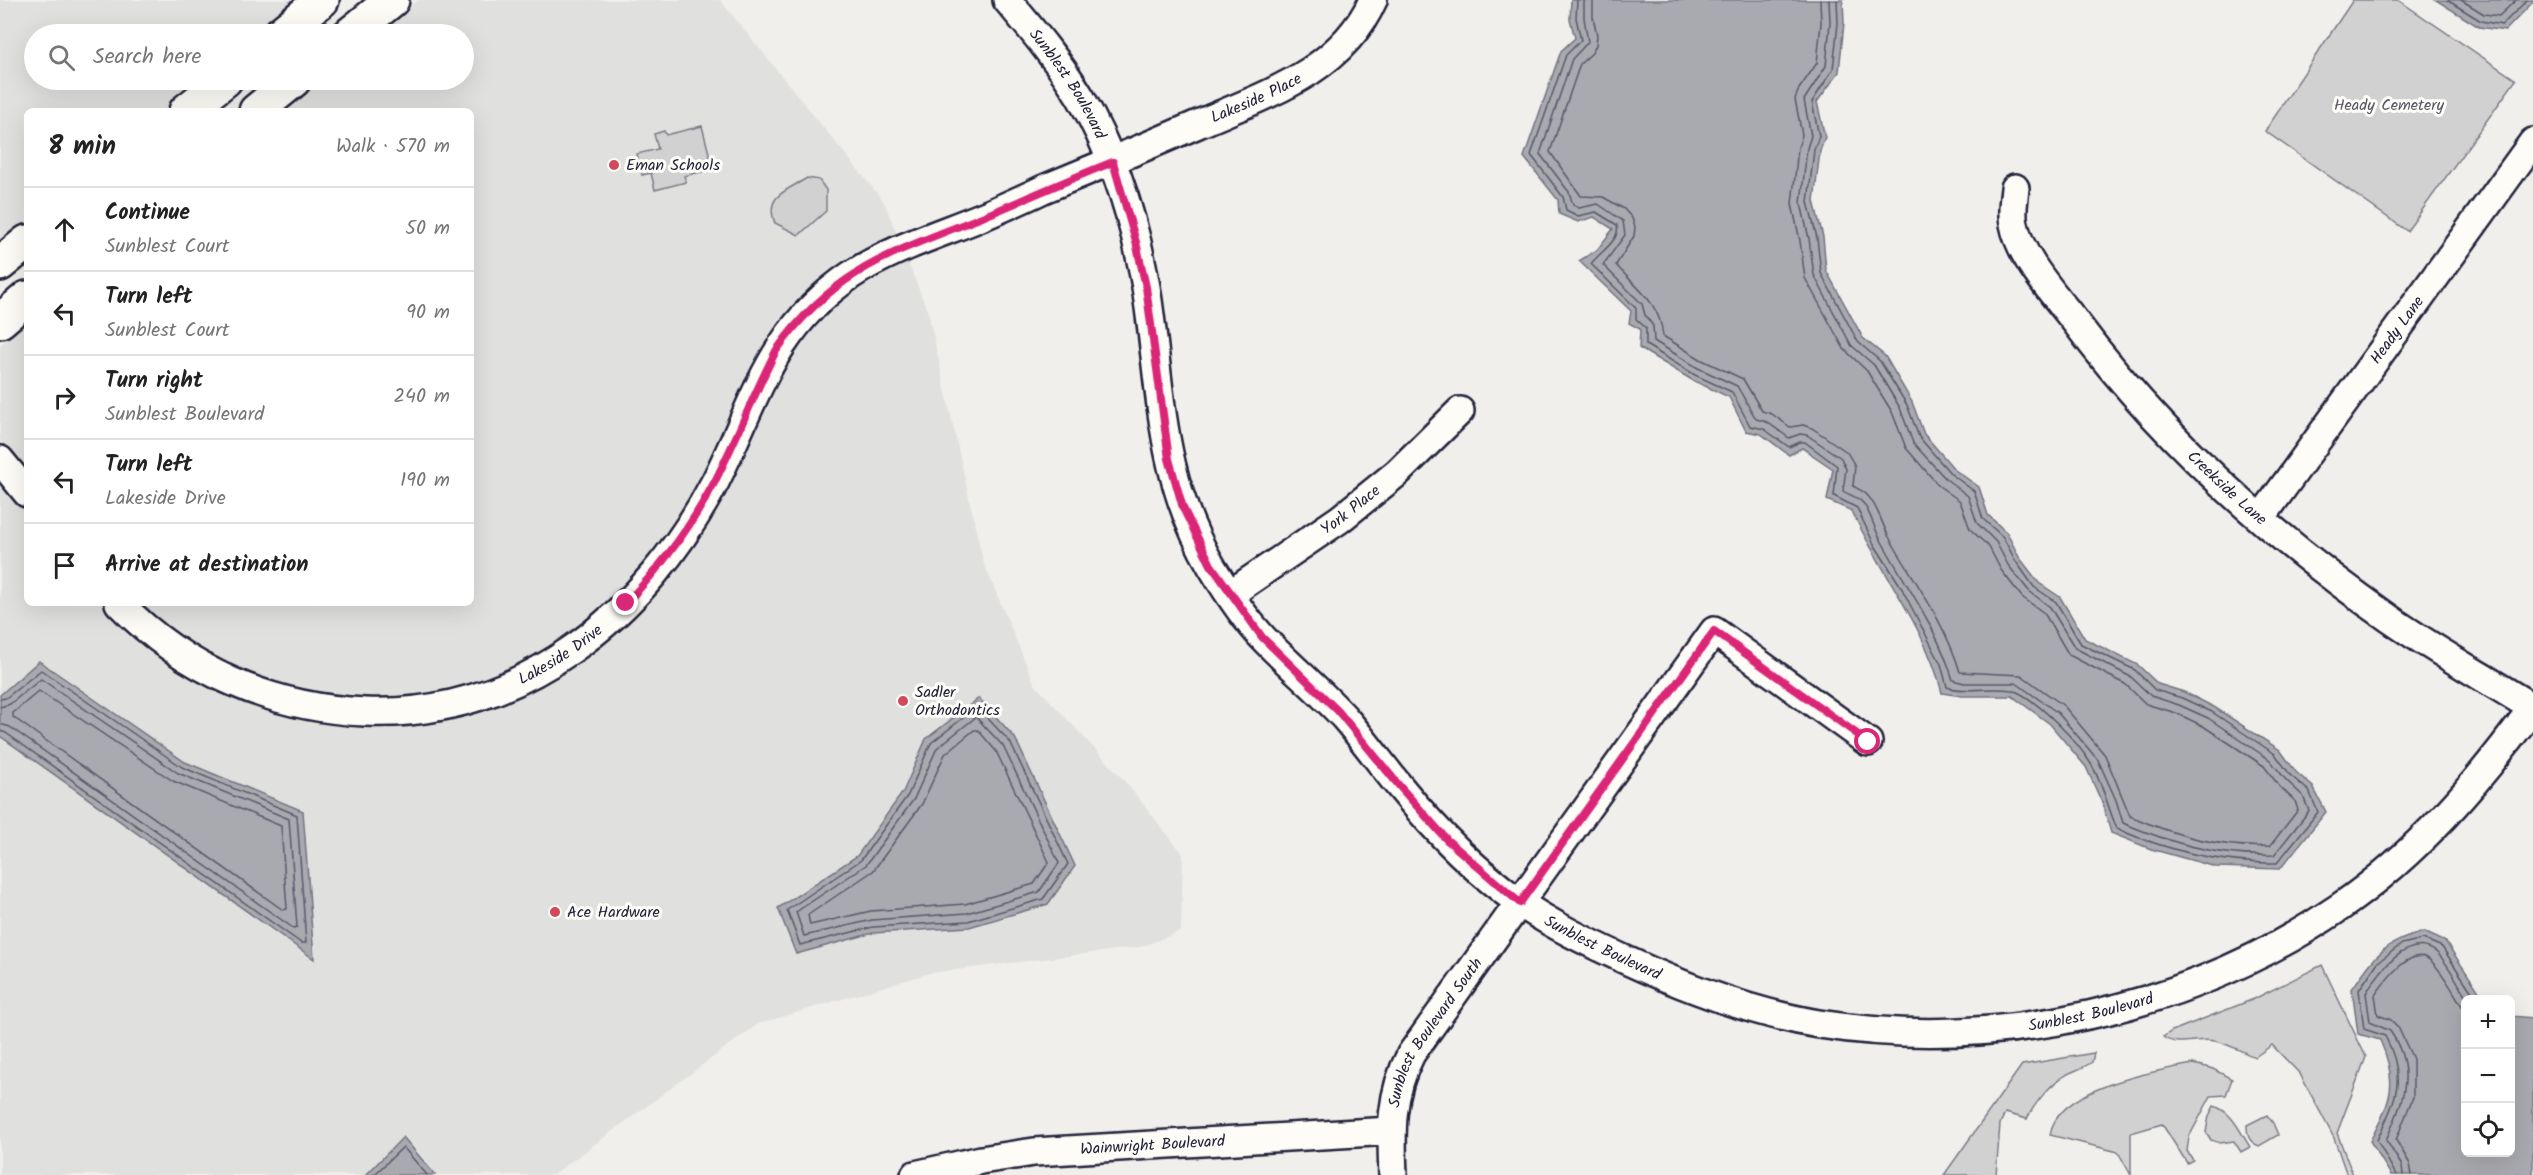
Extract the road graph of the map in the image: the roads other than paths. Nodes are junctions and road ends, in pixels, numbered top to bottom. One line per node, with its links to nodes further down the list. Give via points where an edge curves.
1 (322, 0): 5 (main road)
2 (392, 0): 6 (main road)
3 (1007, 0): 12 (street, Sunblest Boulevard, via 1082,100)
4 (1373, 0): 12 (street, Lakeside Place, via 1353,35 1313,71)
5 (292, 24)
6 (362, 24)
7 (212, 90): 9 (main road)
8 (282, 90): 10 (main road)
9 (190, 108)
10 (260, 108)
11 (2533, 142): 21 (street, Heady Lane)
12 (1113, 162): 22 (street, Sunblest Boulevard, via 1146,287 1164,432 1176,486 1193,532); 23 (street, Lakeside Drive, via 893,252 854,273 818,302 776,351 712,486 666,559 594,635 548,667 490,693 447,705 391,712 327,710 273,698 204,669 145,630)
13 (2015, 188): 21 (street, Creekside Lane, via 2014,224 2022,249 2080,329 2165,428)
14 (24, 244): 15 (main road)
15 (0, 264)
16 (24, 301): 17 (main road)
17 (0, 321)
18 (1460, 411): 22 (street, York Place, via 1397,473 1340,519)
19 (0, 460): 20 (street)
20 (24, 489)
21 (2261, 518): 24 (street, Creekside Lane, via 2390,619)
22 (1230, 594): 26 (street, Sunblest Boulevard, via 1262,637 1338,711 1447,840)
23 (122, 606)
24 (2533, 708): 26 (street, Sunblest Boulevard, via 2481,777 2436,827 2336,910 2258,955 2196,982 2118,1008 2059,1022 1943,1032 1856,1028 1786,1017 1727,1001 1650,971)
25 (1868, 742): 26 (street, Sunblest Boulevard South, via 1714,631)
26 (1520, 903): 27 (street, Sunblest Boulevard South, via 1411,1054 1399,1081)
27 (1391, 1131): 28 (street, Wainwright Boulevard, via 1034,1152); 29 (street, Sunblest Boulevard South)
28 (915, 1175)
29 (1394, 1175)

